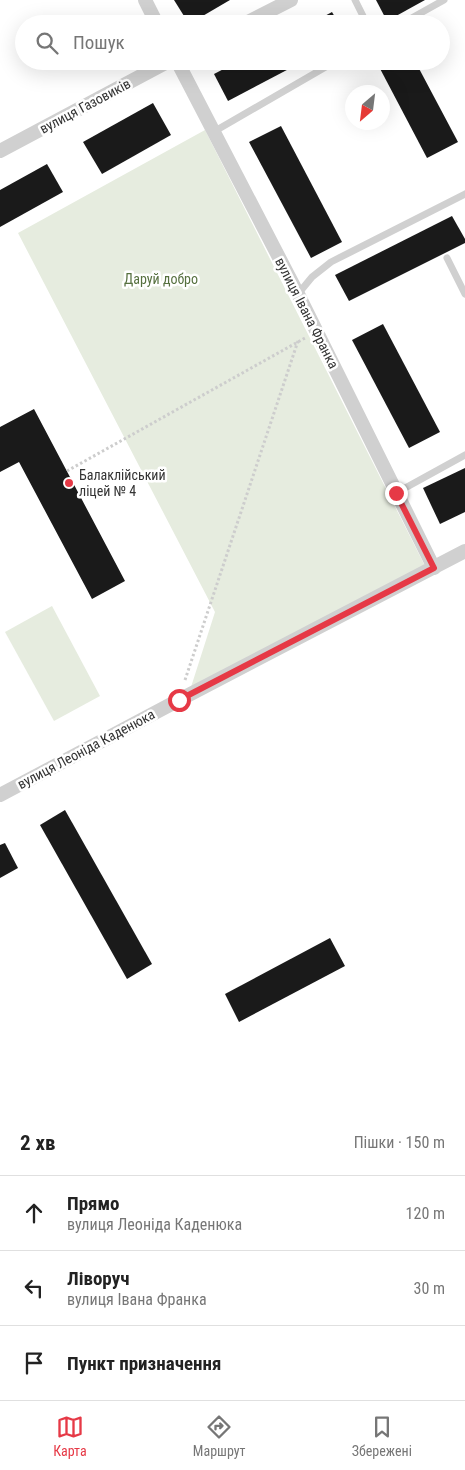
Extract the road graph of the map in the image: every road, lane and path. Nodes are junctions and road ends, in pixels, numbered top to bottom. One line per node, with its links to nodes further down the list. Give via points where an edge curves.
1 (144, 0): 5 (street)
2 (291, 0): 6 (street)
3 (355, 0): 7 (lane)
4 (444, 0): 8 (lane)
5 (152, 15)
6 (262, 15)
7 (362, 15)
8 (417, 15)
9 (152, 70): 13 (street, вулиця Газовиків)
10 (182, 70): 12 (street, вулиця Івана Франка)
11 (320, 70): 12 (lane)
12 (215, 131): 16 (street, вулиця Івана Франка)
13 (0, 151)
14 (465, 194): 16 (lane, via 331,262 312,276)
15 (447, 258): 17 (lane)
16 (298, 294): 18 (street, вулиця Івана Франка)
17 (465, 294)
18 (316, 331): 19 (path); 22 (street, вулиця Івана Франка)
19 (298, 341): 21 (path); 25 (path)
20 (465, 456): 22 (lane)
21 (67, 471)
22 (396, 493): 24 (street, вулиця Івана Франка)
23 (465, 552): 24 (street, вулиця Леоніда Каденюка)
24 (434, 568): 25 (street, вулиця Леоніда Каденюка)
25 (179, 700): 26 (street, вулиця Леоніда Каденюка)
26 (0, 795)

